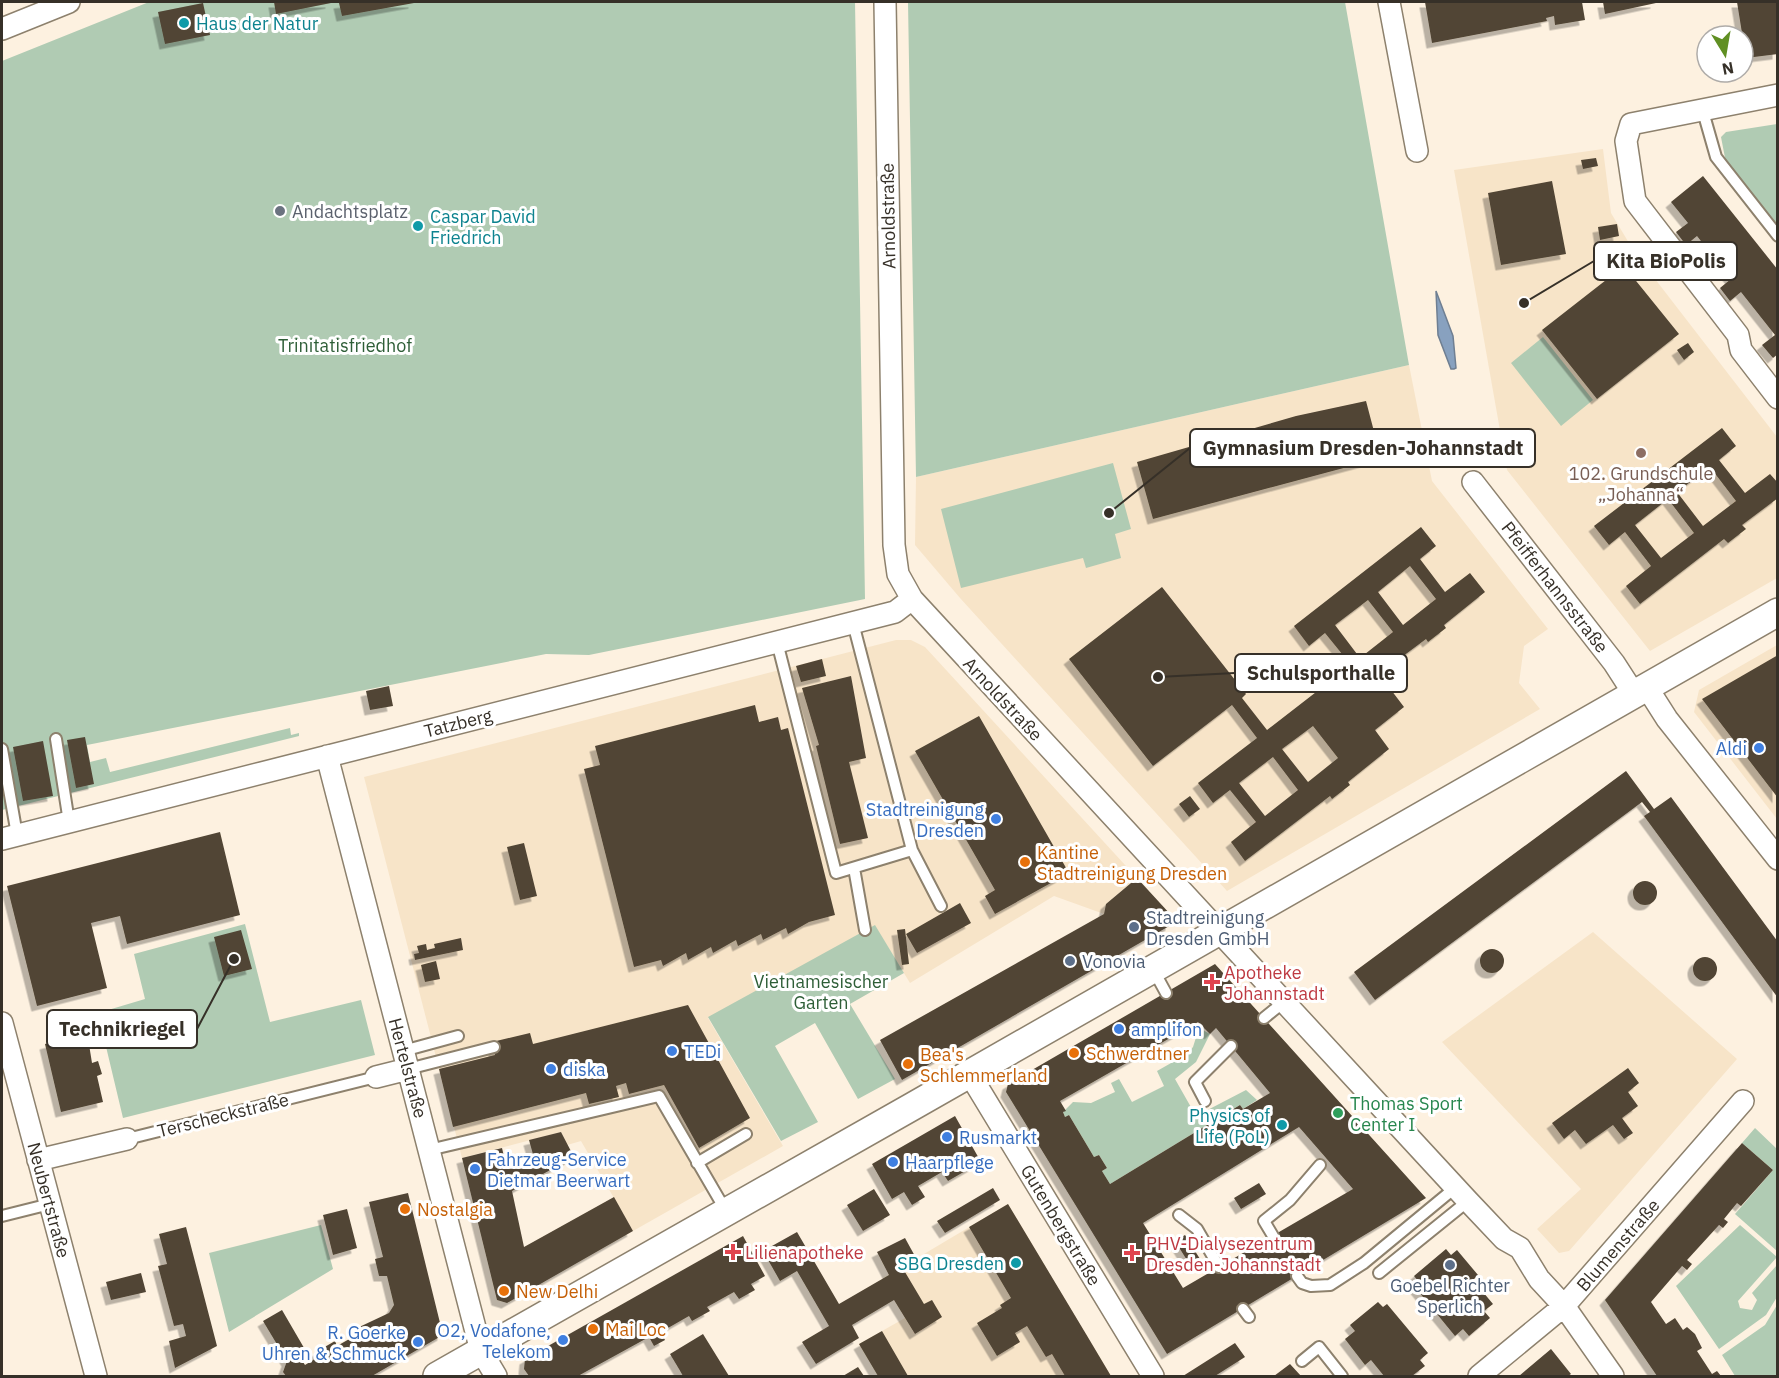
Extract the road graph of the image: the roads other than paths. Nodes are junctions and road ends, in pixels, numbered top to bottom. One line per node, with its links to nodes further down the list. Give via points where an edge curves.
1 (69, 2): 4 (street)
2 (885, 2): 11 (street, Arnoldstraße, via 894,545 898,574)
3 (1389, 2): 7 (street)
4 (2, 29)
5 (1778, 95): 6 (street)
6 (1702, 108): 8 (lane, via 1716,157); 9 (street, via 1631,124 1626,141 1635,201 1738,335 1742,350)
7 (1417, 151)
8 (1778, 236)
9 (1778, 398)
10 (1473, 482): 15 (street, Pfeifferhannsstraße, via 1614,663)
11 (912, 599): 13 (street, Tatzberg, via 895,612); 26 (street, Arnoldstraße)
12 (1778, 612): 15 (street)
13 (853, 622): 14 (street, Tatzberg); 21 (lane)
14 (777, 642): 18 (street, Tatzberg); 23 (lane, via 836,873)
15 (1640, 690): 22 (street, Pfeifferhannsstraße); 26 (street)
16 (56, 739): 19 (lane)
17 (2, 749): 20 (lane)
18 (327, 756): 19 (street, Tatzberg); 33 (street, Hertelstraße)
19 (69, 822): 20 (street, Tatzberg)
20 (9, 837)
21 (912, 850): 23 (lane); 24 (lane)
22 (1778, 859)
23 (854, 868): 25 (lane)
24 (941, 906)
25 (865, 930)
26 (1220, 932): 27 (street, Arnoldstraße); 34 (street, via 1160,982)
27 (1285, 1001): 28 (lane); 44 (street, Arnoldstraße)
28 (1264, 1018)
29 (2, 1023): 41 (street, Neubertstraße)
30 (458, 1036): 33 (lane)
31 (1232, 1046): 36 (lane, via 1195,1082)
32 (494, 1047): 33 (lane)
33 (405, 1060): 35 (street, Terscheckstraße); 40 (street, Hertelstraße)
34 (969, 1073): 46 (street); 59 (street, Gutenbergstraße)
35 (376, 1077): 39 (lane, Terscheckstraße)
36 (1205, 1101)
37 (1743, 1101): 53 (street, Blumenstraße)
38 (746, 1134): 42 (lane)
39 (127, 1138): 41 (street, Terscheckstraße)
40 (429, 1149): 42 (lane, via 659,1096); 54 (street, Hertelstraße)
41 (38, 1161): 45 (street, Neubertstraße)
42 (697, 1163): 46 (lane)
43 (1320, 1165): 49 (lane, via 1290,1200 1264,1221)
44 (1462, 1194): 51 (lane); 52 (lane, via 1330,1286 1311,1286); 53 (street, Arnoldstraße, via 1504,1239 1510,1257 1539,1279)
45 (50, 1204): 48 (lane); 56 (street, Neubertstraße)
46 (726, 1212): 54 (street)
47 (1179, 1215): 50 (lane, via 1197,1229)
48 (2, 1216)
49 (1273, 1236)
50 (1219, 1267)
51 (1379, 1273)
52 (1297, 1276)
53 (1564, 1306): 61 (street, Blumenstraße); 62 (street, Arnoldstraße)
54 (481, 1351): 57 (street); 58 (street, Hertelstraße)
55 (1302, 1361): 60 (lane, via 1319,1347)
56 (96, 1377)
57 (438, 1377)
58 (496, 1377)
59 (1153, 1377)
60 (1342, 1377)
61 (1479, 1377)
62 (1613, 1377)

